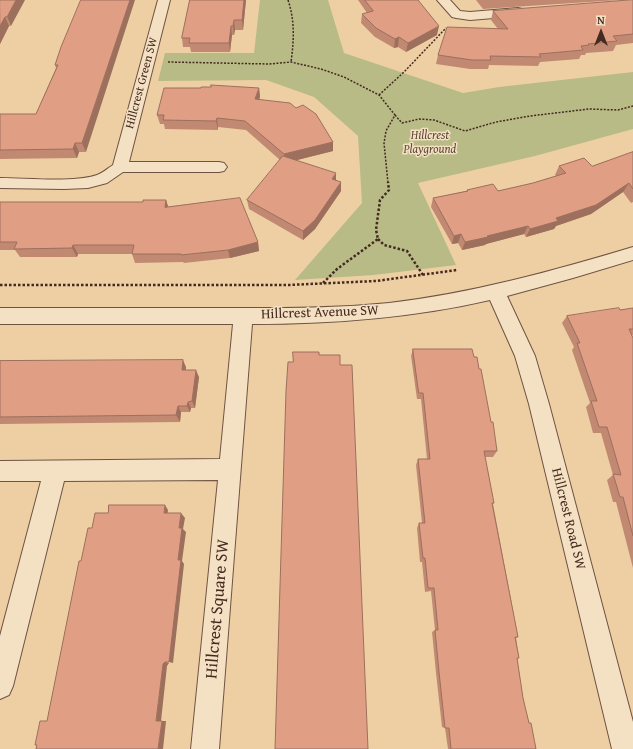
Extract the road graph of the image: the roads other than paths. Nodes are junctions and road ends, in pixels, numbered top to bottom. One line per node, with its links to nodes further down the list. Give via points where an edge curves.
1 (164, 0): 4 (street, Hillcrest Green SW)
2 (443, 0): 3 (street, via 456,14 470,16)
3 (529, 11)
4 (120, 167): 5 (street); 6 (street, via 100,180 83,183)
5 (219, 167)
6 (0, 183)
7 (633, 253): 8 (street, Hillcrest Avenue SW)
8 (496, 293): 10 (street, Hillcrest Avenue SW, via 389,310); 16 (street, Hillcrest Road SW, via 525,356 541,411)
9 (0, 316): 10 (street, Hillcrest Avenue SW)
10 (243, 316): 11 (street, Hillcrest Square SW)
11 (230, 469): 13 (street); 15 (street, Hillcrest Square SW)
12 (0, 471): 13 (street)
13 (55, 471): 14 (street)
14 (0, 686)
15 (205, 749)
16 (626, 749)

